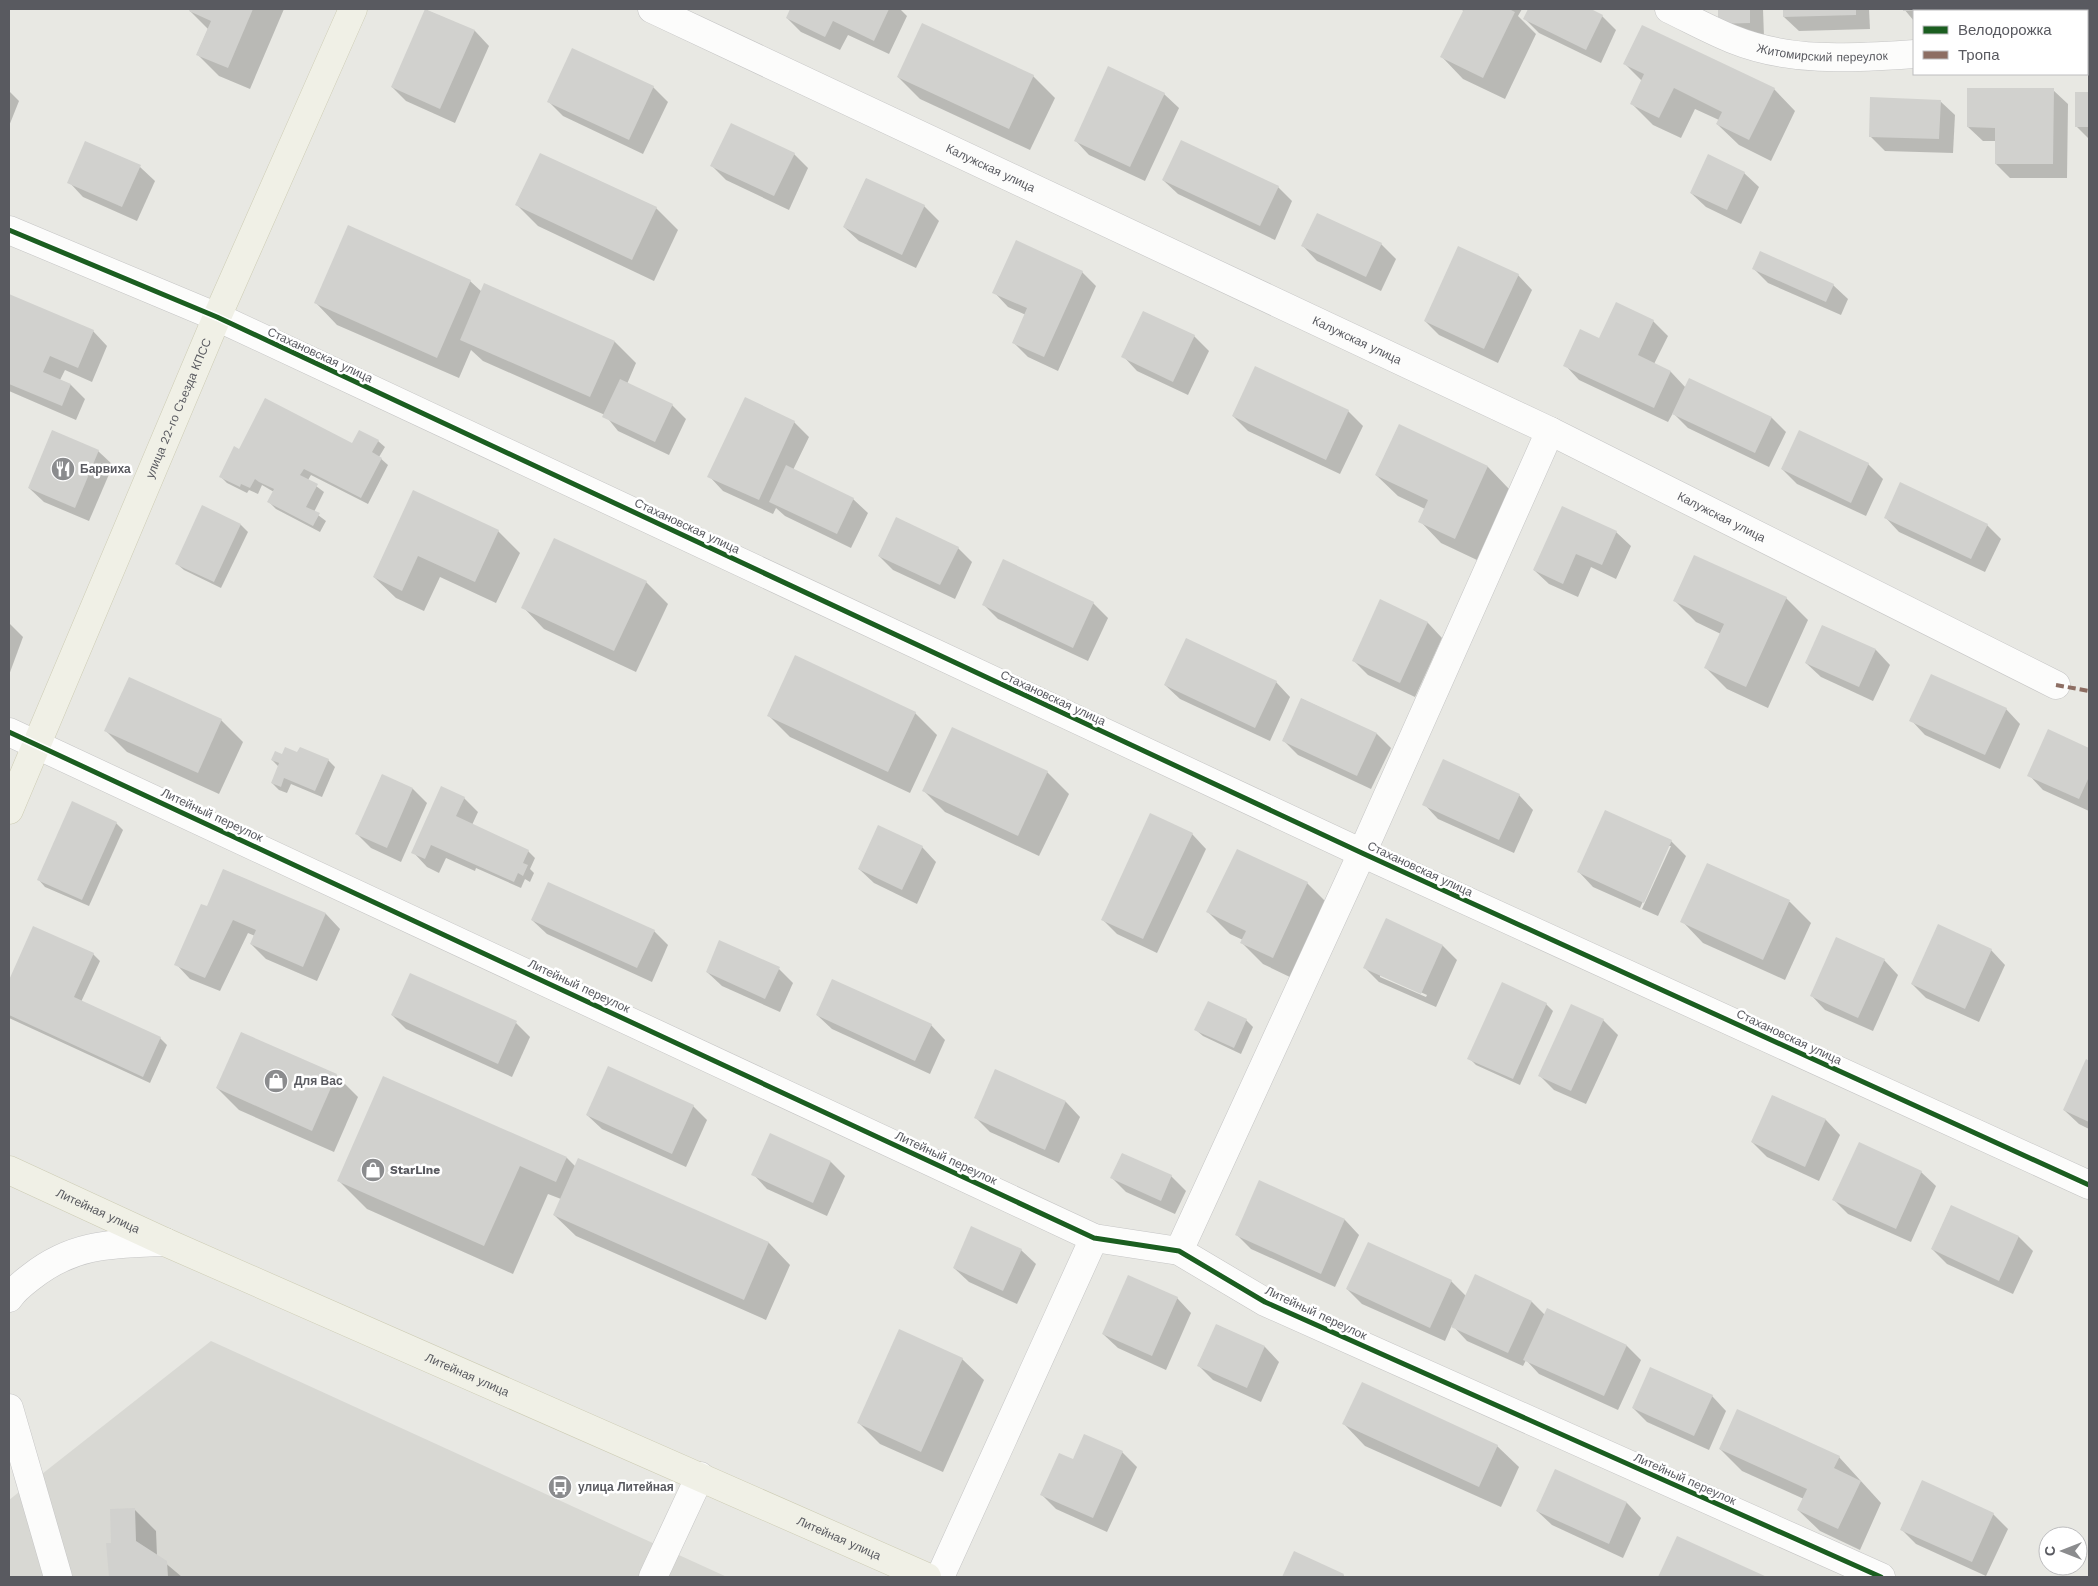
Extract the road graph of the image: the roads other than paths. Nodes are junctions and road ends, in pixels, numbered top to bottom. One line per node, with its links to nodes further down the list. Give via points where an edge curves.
1 (352, 9): 6 (main road, улица 22-го Съезда КПСС)
2 (652, 9): 7 (street, Калужская улица)
3 (1669, 9): 4 (street, Житомирский переулок, via 1733,39 1786,54 1832,59)
4 (1913, 54)
5 (9, 230): 6 (street, Стахановская улица)
6 (217, 318): 10 (main road, улица 22-го Съезда КПСС); 12 (street, Стахановская улица)
7 (1550, 430): 8 (street, Калужская улица); 12 (street)
8 (2056, 686)
9 (9, 732): 10 (street, Литейный переулок)
10 (38, 744): 11 (main road, улица 22-го Съезда КПСС); 15 (street, Литейный переулок)
11 (9, 810)
12 (1362, 853): 14 (street, Стахановская улица); 17 (street)
13 (9, 1170): 16 (main road, Литейная улица)
14 (2089, 1185)
15 (1094, 1238): 17 (street, Литейный переулок); 24 (street)
16 (165, 1242): 18 (street, via 109,1244 68,1253 41,1269 14,1290); 20 (main road, Литейная улица)
17 (1179, 1251): 25 (street, Литейный переулок, via 1265,1302)
18 (9, 1298)
19 (9, 1408): 21 (street)
20 (700, 1476): 22 (street); 23 (main road, Литейная улица)
21 (58, 1577)
22 (653, 1577)
23 (926, 1577)
24 (940, 1577)
25 (1882, 1577)

